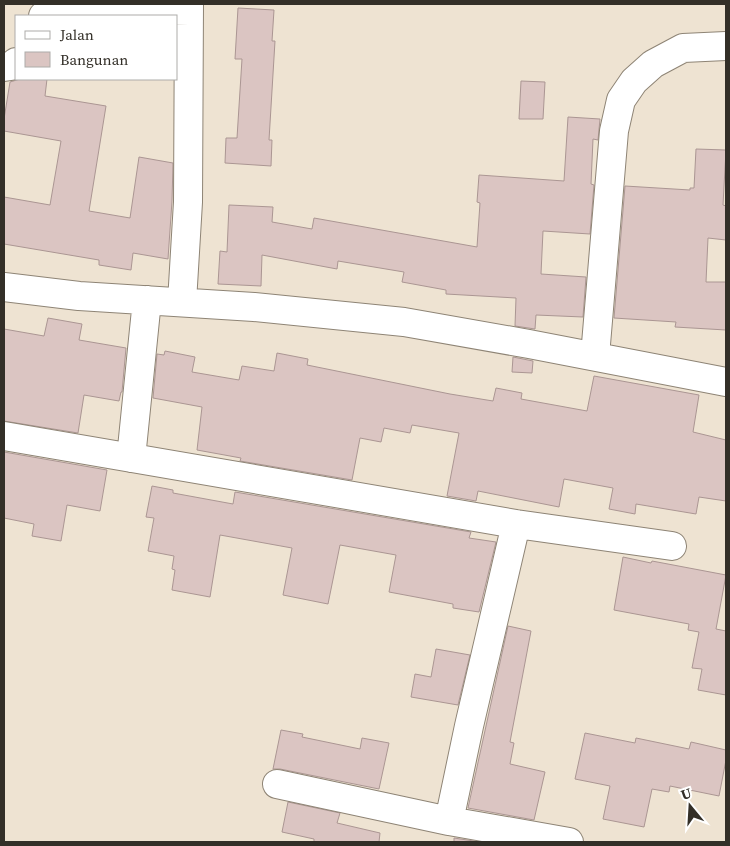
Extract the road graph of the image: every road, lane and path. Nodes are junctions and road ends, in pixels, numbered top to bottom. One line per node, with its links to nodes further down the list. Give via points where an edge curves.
1 (189, 8): 2 (street, via 67,9); 6 (street, via 188,202)
2 (45, 15)
3 (726, 46): 7 (street, via 683,48 653,64 634,81 621,100 614,131)
4 (4, 287): 5 (street)
5 (148, 300): 6 (street); 10 (street)
6 (182, 302): 7 (street, via 404,322)
7 (595, 356): 8 (street)
8 (726, 382)
9 (4, 436): 10 (street)
10 (131, 458): 11 (street)
11 (516, 524): 12 (street); 14 (street)
12 (672, 546)
13 (277, 784): 14 (street)
14 (450, 821): 15 (street)
15 (569, 842)

